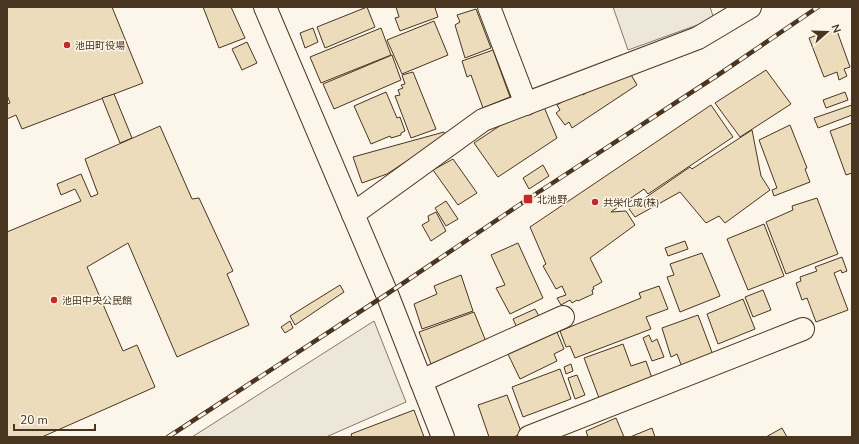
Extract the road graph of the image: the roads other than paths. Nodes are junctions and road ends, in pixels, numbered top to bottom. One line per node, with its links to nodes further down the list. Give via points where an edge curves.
1 (265, 7): 5 (street)
2 (489, 7): 4 (street)
3 (750, 7): 4 (street, via 698,38)
4 (526, 104): 5 (street, via 484,120)
5 (353, 214): 8 (street)
6 (563, 317): 8 (street)
7 (803, 329): 10 (street)
8 (421, 381): 9 (street)
9 (443, 437)
10 (528, 437)

